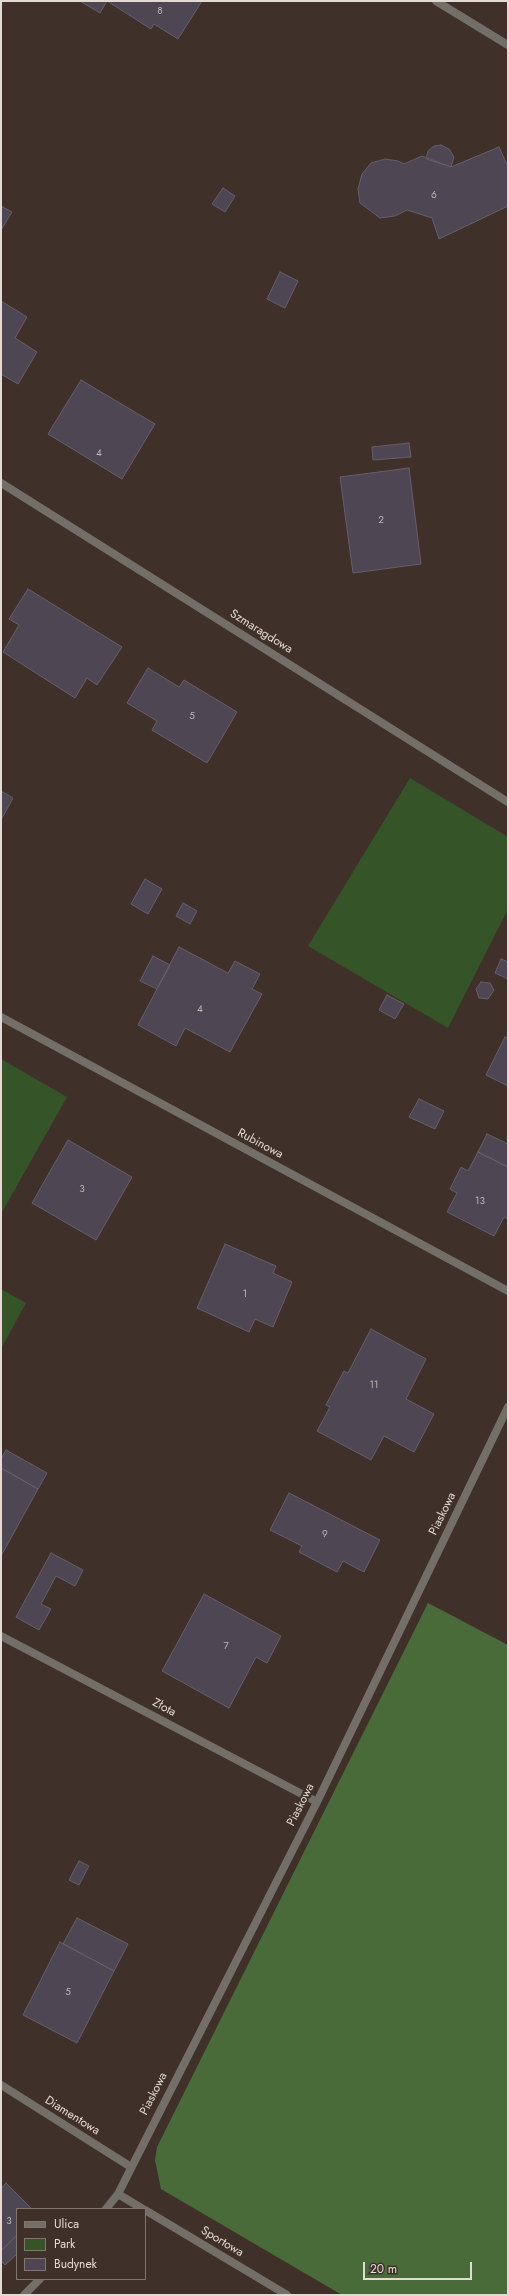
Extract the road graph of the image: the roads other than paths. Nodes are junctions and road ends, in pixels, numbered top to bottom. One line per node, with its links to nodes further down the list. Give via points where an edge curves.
1 (436, 1): 2 (street)
2 (508, 45)
3 (1, 484): 4 (street, Szmaragdowa)
4 (508, 802)
5 (1, 1017): 6 (street, Rubinowa)
6 (508, 1291)
7 (508, 1407): 9 (street, Piaskowa)
8 (1, 1636): 9 (street, Złota)
9 (317, 1802): 11 (street, Piaskowa)
10 (1, 2085): 11 (street, Diamentowa)
11 (131, 2167): 12 (street, Piaskowa)
12 (118, 2194): 13 (street, Piaskowa); 14 (street, Sportowa)
13 (107, 2208)
14 (141, 2208)
15 (146, 2211): 18 (street, Sportowa)
16 (39, 2280): 17 (street)
17 (24, 2295)
18 (287, 2295)

